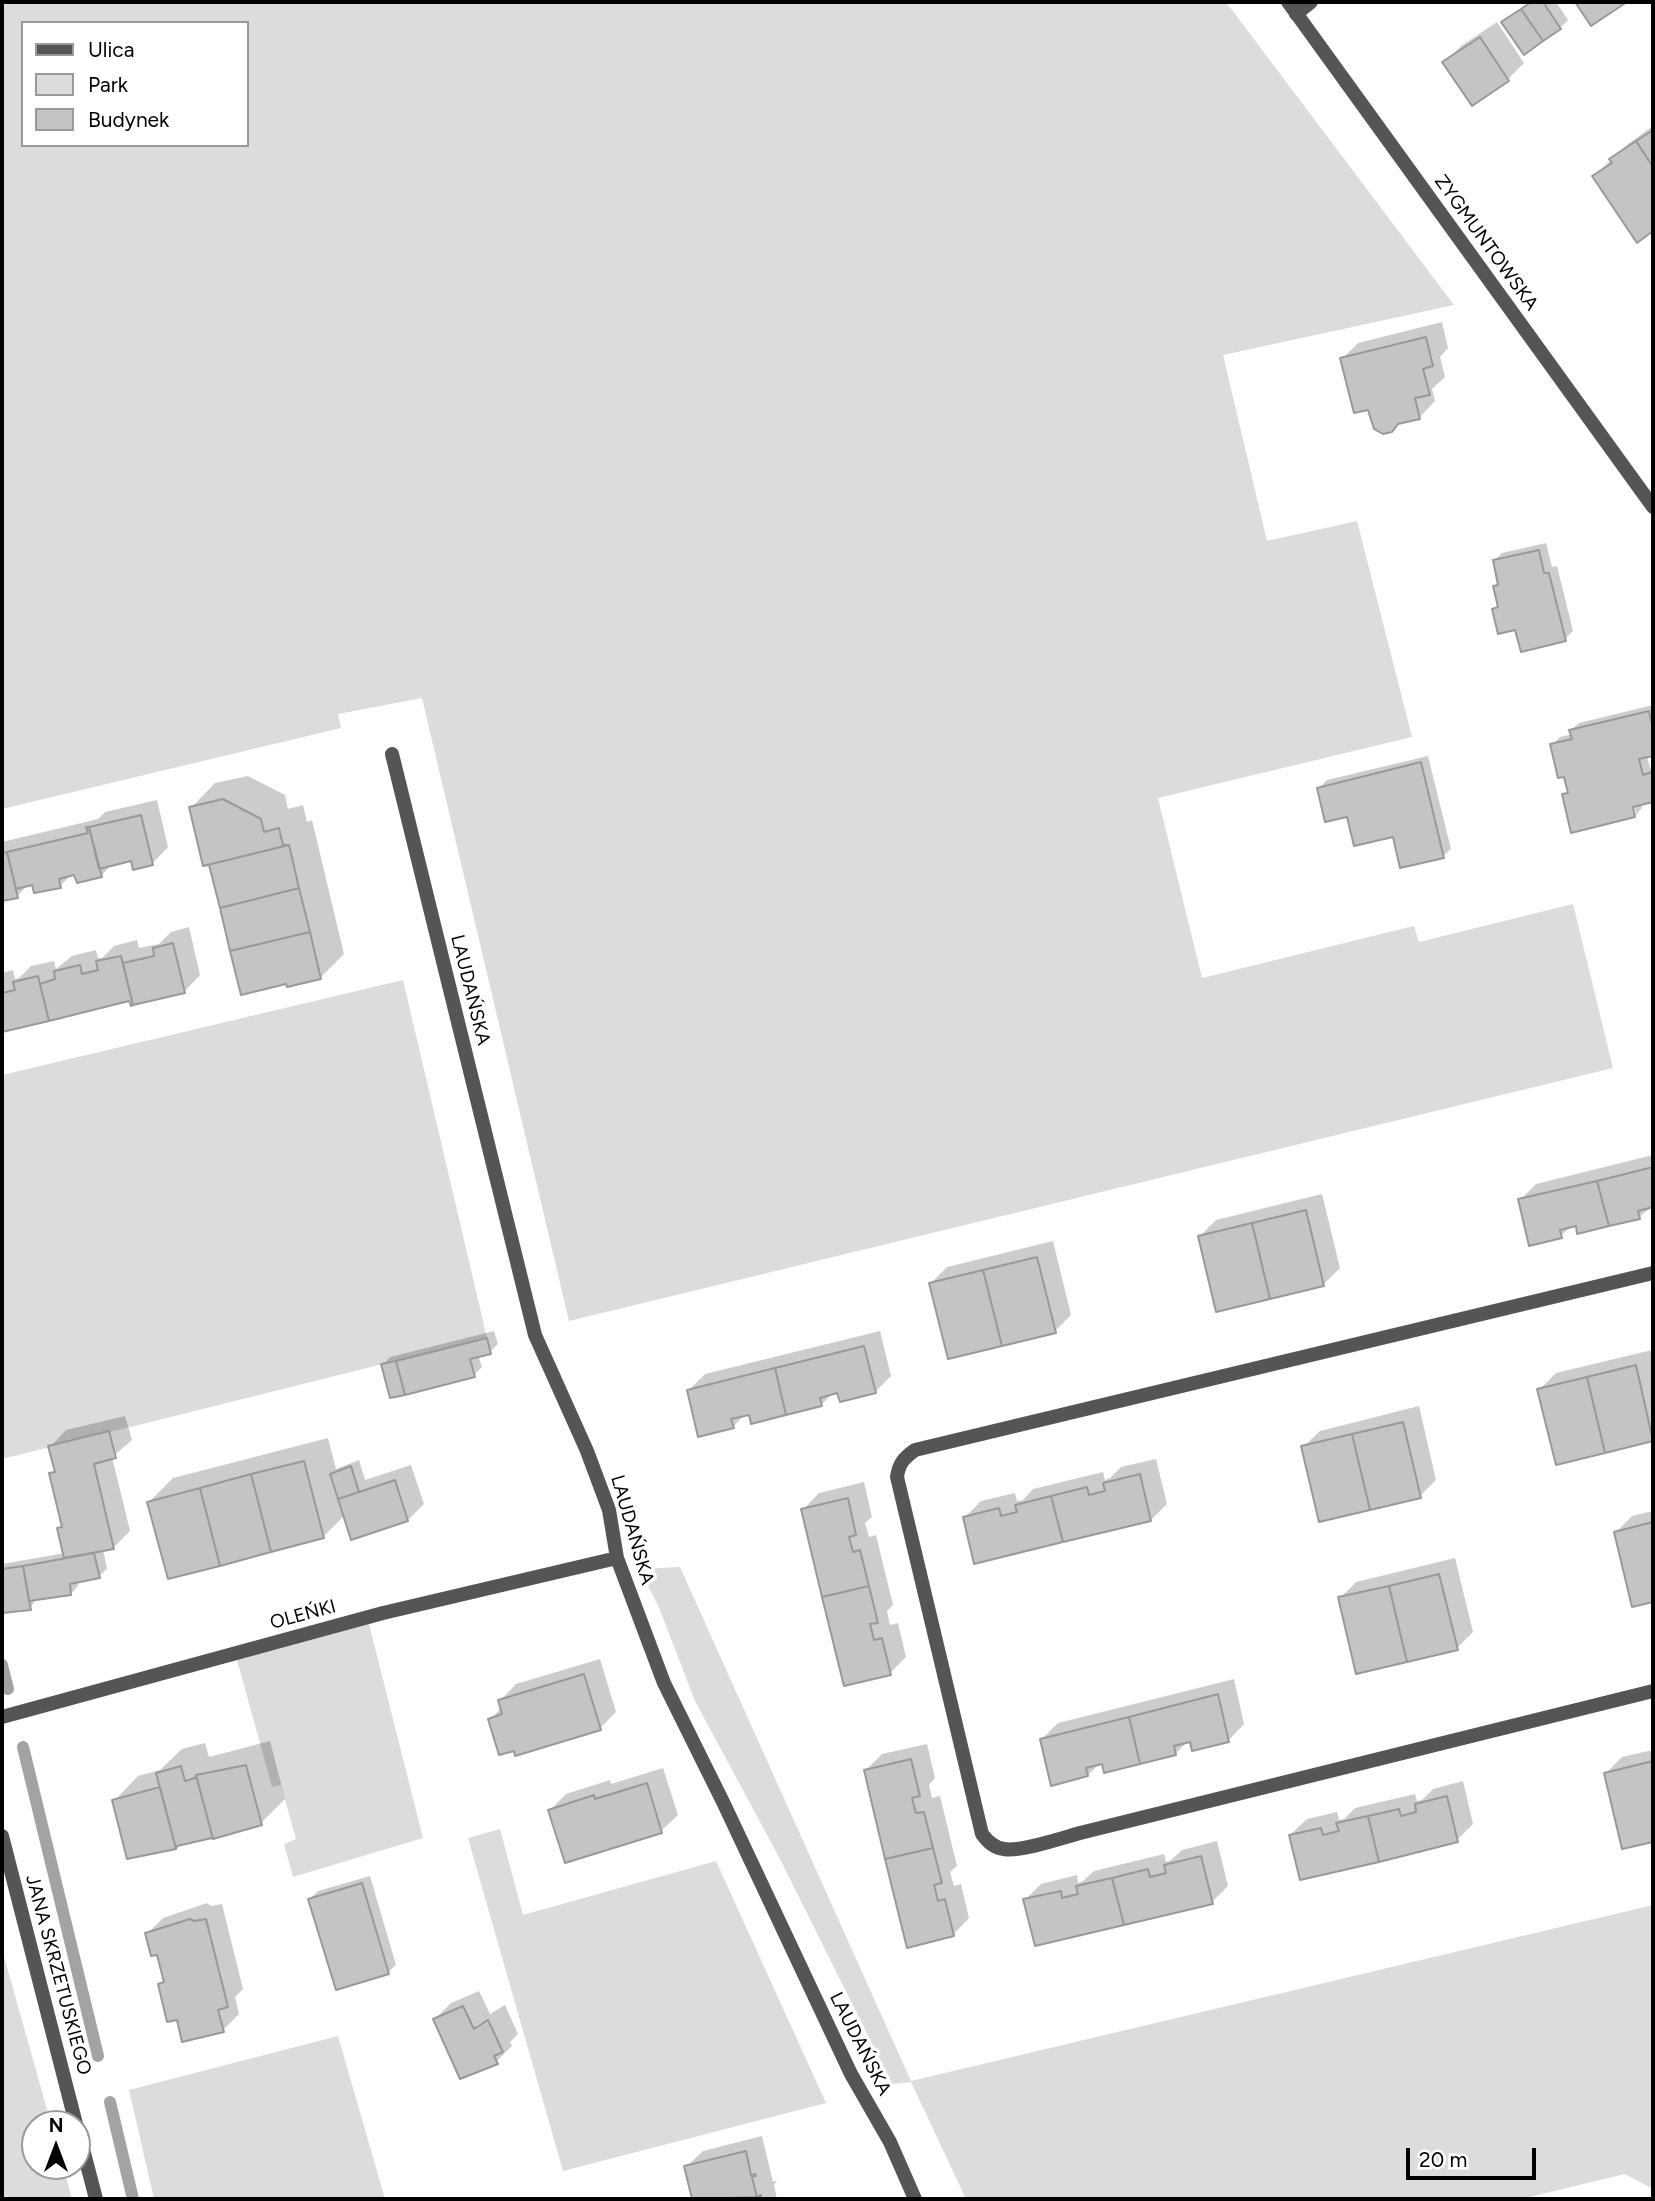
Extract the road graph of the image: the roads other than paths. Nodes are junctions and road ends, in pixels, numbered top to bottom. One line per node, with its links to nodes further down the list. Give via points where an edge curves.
1 (1311, 2): 2 (street)
2 (1292, 8): 3 (street, ZYGMUNTOWSKA)
3 (1653, 507)
4 (392, 754): 6 (street, LAUDAŃSKA, via 535,1335 609,1510)
5 (1653, 1273): 7 (street, via 915,1450 904,1457 897,1477 982,1834 1003,1849)
6 (617, 1558): 8 (street, OLEŃKI, via 383,1613); 13 (street, LAUDAŃSKA, via 664,1683)
7 (1653, 1691)
8 (2, 1717)
9 (2, 1836): 10 (street, JANA SKRZETUSKIEGO)
10 (73, 2110)
11 (91, 2180): 12 (street, JANA SKRZETUSKIEGO)
12 (96, 2199)
13 (915, 2199)

